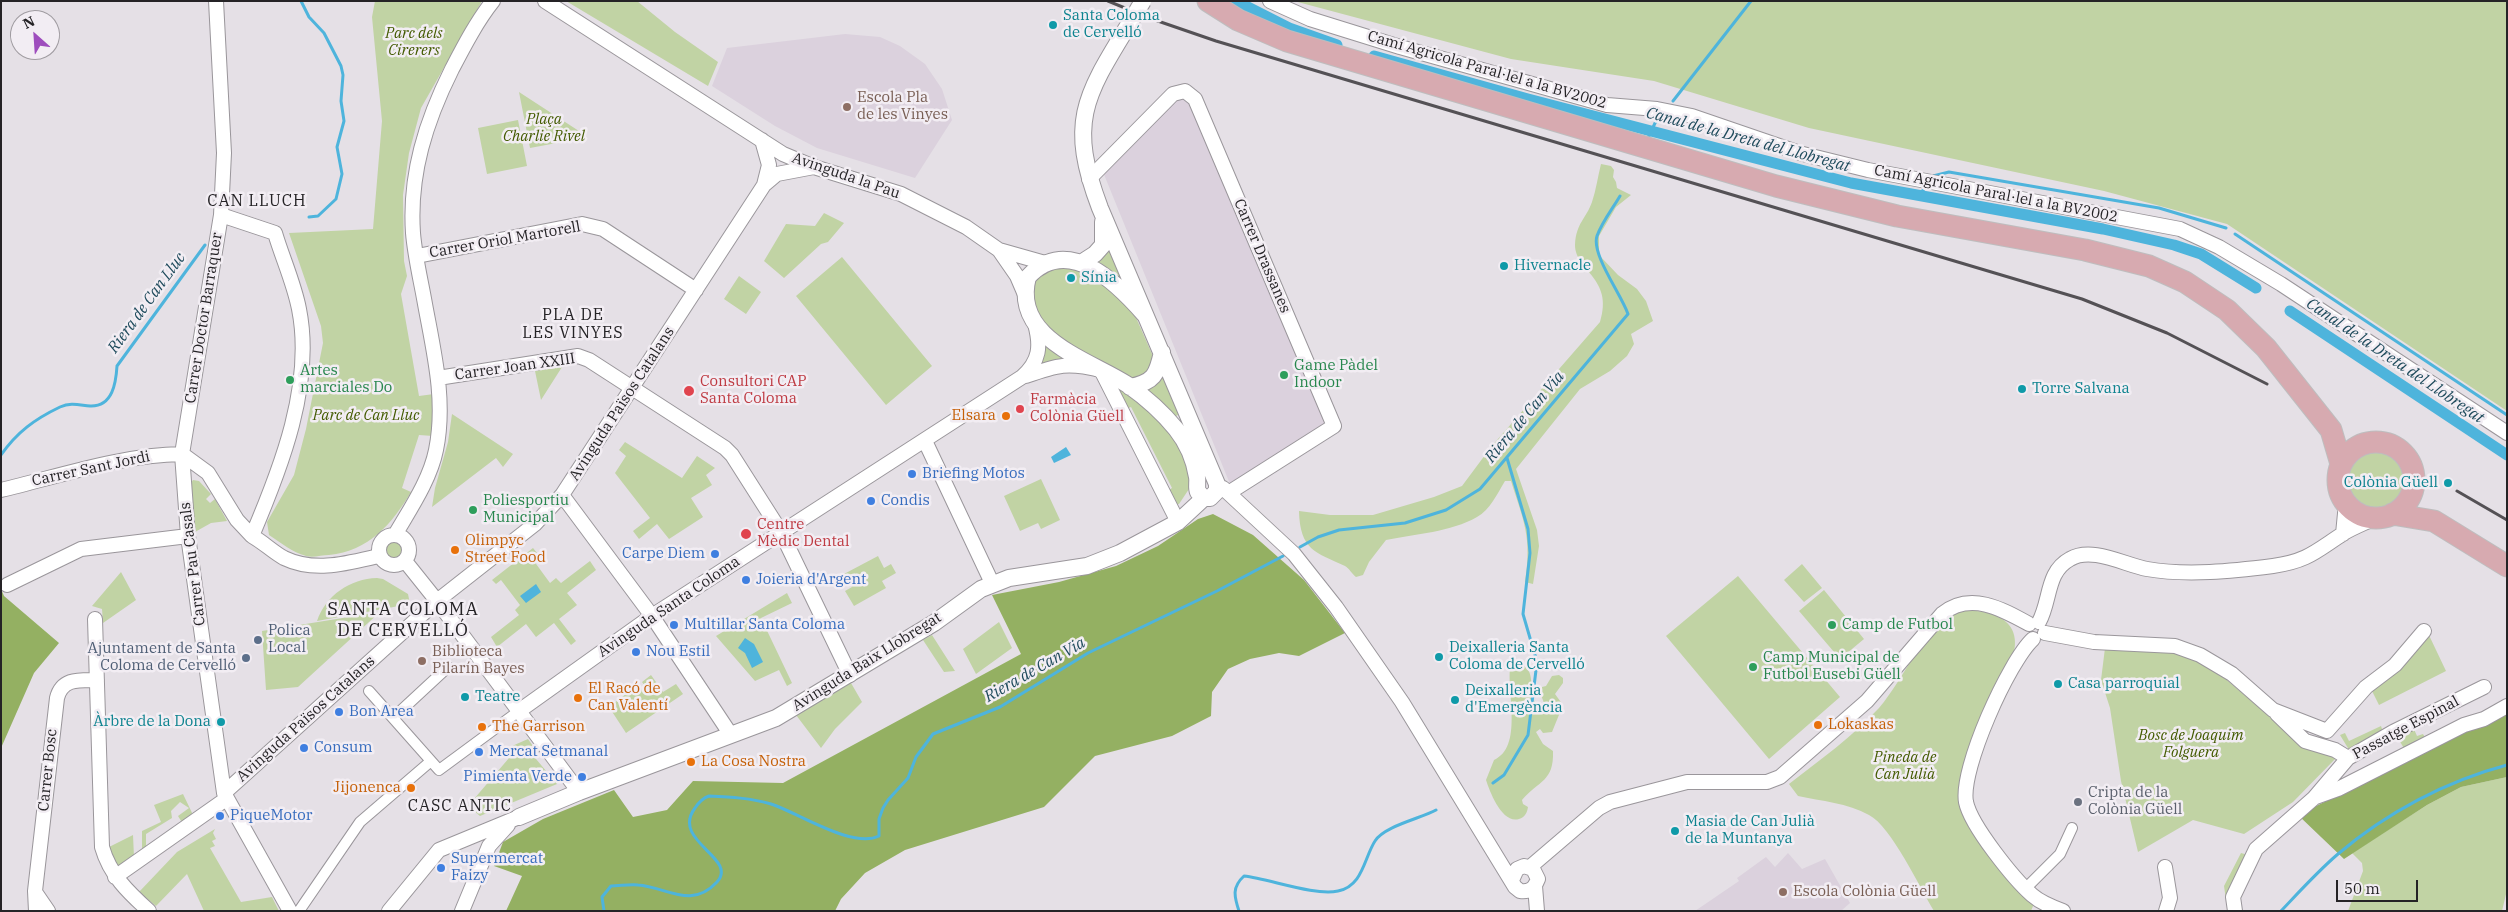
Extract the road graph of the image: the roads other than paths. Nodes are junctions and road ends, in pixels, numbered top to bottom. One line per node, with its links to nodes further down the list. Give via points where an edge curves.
1 (216, 1): 12 (street, Carrer Doctor Barraquer, via 224,153)
2 (493, 1): 14 (street, via 461,52 427,125 420,150 413,205)
3 (545, 1): 7 (street, Avinguda la Pau)
4 (1143, 1): 9 (street, bridge, via 1102,70 1085,109 1082,134)
5 (1208, 1): 28 (main road, via 1238,20 1287,41 1793,191 1888,214 2085,250 2149,266 2185,282 2234,316 2266,348)
6 (1270, 1): 29 (street, Camí Agricola Paral·lel a la BV2002, via 1310,19 1400,47 1607,105 1692,116 1804,154 1868,170 2180,229 2219,247 2282,284)
7 (762, 140): 8 (street, Avinguda la Pau, via 783,154); 10 (street, Avinguda Països Catalans, via 769,166)
8 (814, 167): 10 (street, Avinguda Països Catalans, via 777,174); 13 (street, Avinguda la Pau, via 901,194 966,227)
9 (1089, 179): 11 (street); 27 (street, Carrer Drassanes, via 1166,99 1185,91 1195,99)
10 (764, 185): 17 (street, Avinguda Països Catalans)
11 (1101, 210): 16 (street, via 1103,245); 19 (street)
12 (221, 215): 32 (street, Carrer Doctor Barraquer); 47 (street, via 274,233 300,309 304,363 291,429 276,478)
13 (999, 250): 15 (street, Avinguda la Pau); 18 (street)
14 (417, 256): 17 (street, Carrer Oriol Martorell, via 582,224 603,229); 24 (street)
15 (1045, 263): 16 (street, Avinguda la Pau, via 1060,260); 18 (street, via 1028,277)
16 (1081, 263): 19 (street, via 1112,281)
17 (696, 290): 26 (street, Avinguda Països Catalans)
18 (1027, 298): 20 (street)
19 (1145, 315): 21 (street)
20 (1035, 321): 22 (street, via 1060,348); 23 (street, Avinguda Santa Coloma, via 1040,340 1038,353 1033,367)
21 (1162, 352): 25 (street, via 1153,378); 36 (street)
22 (1101, 370): 23 (street, Avinguda Santa Coloma, via 1059,364); 25 (street); 42 (street)
23 (1022, 377): 30 (street, Avinguda Santa Coloma)
24 (438, 378): 26 (street, Carrer Joan XXIII, via 575,355 589,360); 45 (street, via 441,402 436,452)
25 (1130, 387): 36 (street, via 1184,440 1195,464 1198,482 1206,477)
26 (632, 388): 37 (street, Avinguda Països Catalans); 43 (street, Carrer Joan XXIII, via 725,448)
27 (1334, 426): 36 (street, Avinguda Baix Llobregat)
28 (2331, 430): 31 (main road); 33 (main road)
29 (2507, 433)
30 (925, 441): 43 (street, Avinguda Santa Coloma); 53 (street)
31 (2367, 444): 33 (main road, via 2350,452); 34 (main road, via 2388,444 2401,452 2410,464)
32 (182, 454): 35 (street, Carrer Sant Jordi, via 129,460); 46 (street, Carrer Pau Casals); 47 (street, via 208,473 237,520)
33 (2341, 464): 38 (main road, via 2339,486)
34 (2413, 484): 40 (main road, via 2409,499); 41 (main road)
35 (1, 490)
36 (1215, 490): 39 (street); 39 (street); 42 (street, Avinguda Baix Llobregat)
37 (562, 495): 55 (street, Avinguda Països Catalans, via 535,524); 56 (street)
38 (2346, 504): 40 (main road, via 2357,513); 44 (street)
39 (1249, 512): 79 (street, via 1301,562 1336,607 1402,702)
40 (2383, 516): 41 (main road); 44 (street)
41 (2434, 521): 48 (main road)
42 (1178, 522): 53 (street, Avinguda Baix Llobregat, via 1120,554 1087,566 1009,578)
43 (782, 532): 56 (street, Avinguda Santa Coloma); 61 (street, Carrer Joan XXIII)
44 (2343, 534): 58 (street, via 2310,556 2265,566 2166,571 2097,556 2074,557 2055,572)
45 (395, 535): 49 (street, via 382,541); 51 (street, via 407,543 409,552)
46 (188, 536): 54 (street, via 81,549); 73 (street, Carrer Pau Casals)
47 (252, 536): 49 (street, via 283,557 300,564 337,565)
48 (2460, 536): 50 (main road); 52 (main road)
49 (379, 556): 51 (street, via 390,565)
50 (2507, 557)
51 (405, 561): 55 (street)
52 (2507, 566)
53 (992, 584): 61 (street, Avinguda Baix Llobregat)
54 (7, 585)
55 (437, 601): 67 (street); 73 (street, Avinguda Països Catalans)
56 (652, 616): 67 (street, Avinguda Santa Coloma); 69 (street)
57 (96, 619): 62 (street)
58 (2036, 629): 66 (street, via 2094,642 2184,649 2232,674); 80 (street, via 2006,611 1984,604 1965,602 1952,607 1942,614 1867,701 1780,777 1767,782 1687,782 1610,802); 96 (street, via 2013,664 1985,727 1971,762 1966,802 1980,833 2026,889 2046,905)
59 (2424, 631): 66 (street, via 2395,664 2366,687 2327,731)
60 (448, 668): 68 (street)
61 (850, 675): 69 (street, Avinguda Baix Llobregat, via 776,718)
62 (97, 680): 82 (street, via 102,846); 86 (street, Carrer Bosc, via 67,682 58,694)
63 (2484, 687): 70 (street, Passatge Espinal)
64 (369, 692): 68 (street)
65 (2507, 706): 74 (street)
66 (2273, 710): 70 (street, via 2305,741 2335,750)
67 (519, 711): 71 (street, via 439,770); 72 (street)
68 (393, 718): 71 (street)
69 (731, 735): 72 (street, Avinguda Baix Llobregat)
70 (2348, 758): 74 (street, Passatge Espinal)
71 (431, 761): 91 (street, via 360,822)
72 (579, 792): 75 (street, Avinguda Baix Llobregat)
73 (225, 798): 82 (street, Avinguda Països Catalans); 90 (street, Carrer Pau Casals)
74 (2314, 798): 98 (street, via 2256,849 2233,897)
75 (519, 817): 77 (street); 78 (street, via 501,830)
76 (2072, 828): 84 (street, via 2060,854)
77 (477, 834): 78 (street, via 486,838); 92 (street, via 450,844 435,854)
78 (489, 846): 93 (street)
79 (1492, 849): 80 (street); 83 (street)
80 (1527, 867): 83 (street, via 1517,869); 85 (street, via 1537,876)
81 (2165, 867): 97 (street, via 2170,898)
82 (115, 877): 89 (street)
83 (1516, 885): 85 (street, via 1529,890); 94 (street)
84 (2029, 885)
85 (1535, 886): 95 (street)
86 (35, 891): 87 (street, Carrer Bosc); 88 (street)
87 (36, 911)
88 (48, 911)
89 (149, 911)
90 (290, 911)
91 (299, 911)
92 (389, 911)
93 (462, 911)
94 (1529, 911)
95 (1537, 911)
96 (2062, 911)
97 (2166, 911)
98 (2235, 911)

